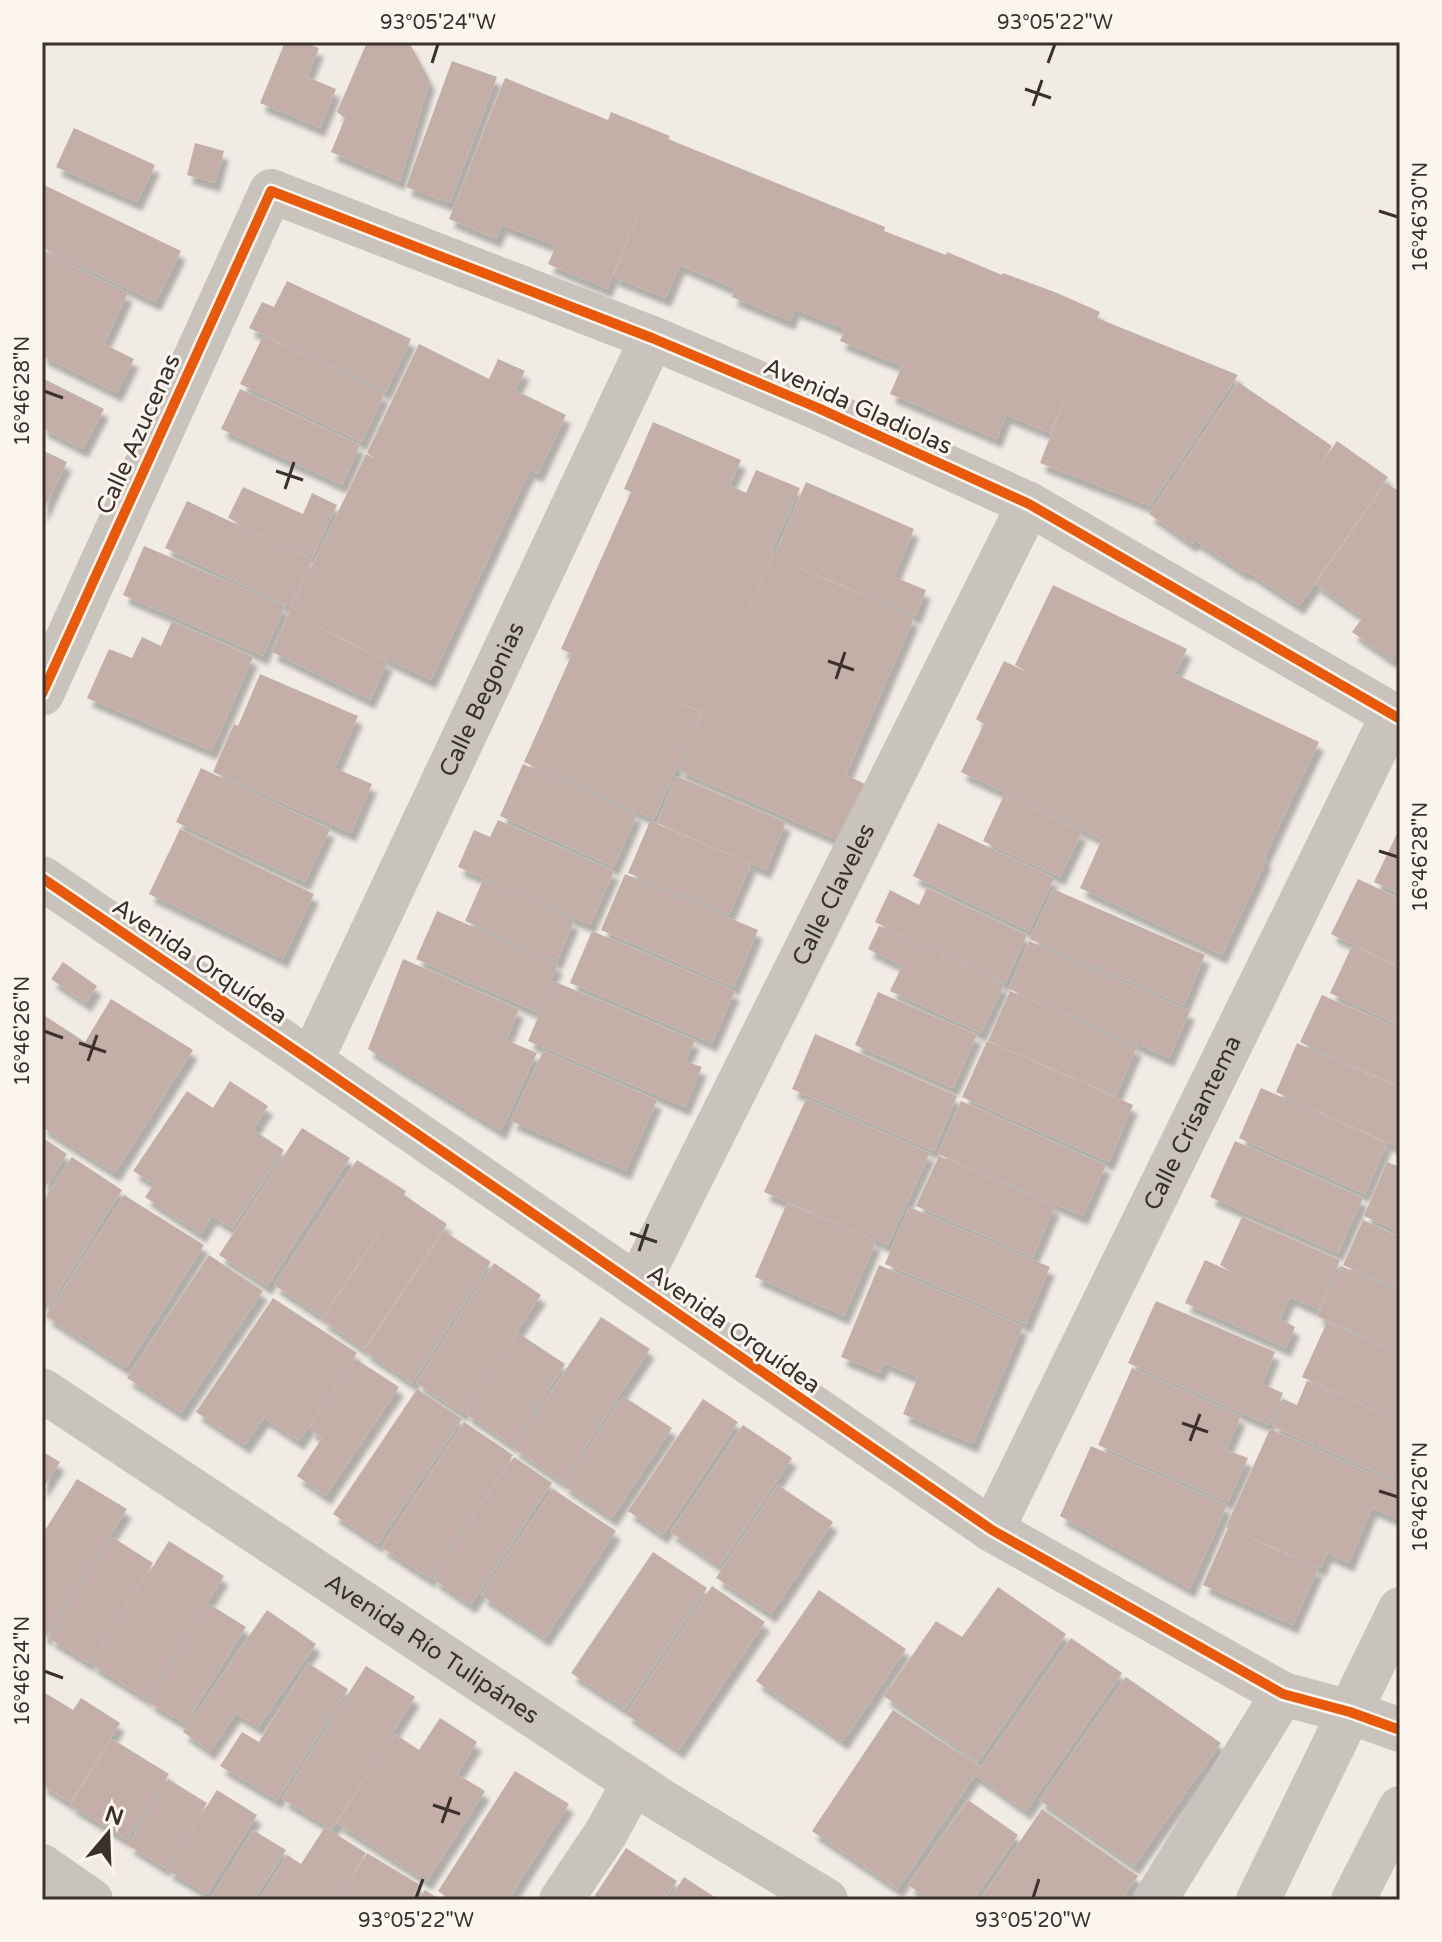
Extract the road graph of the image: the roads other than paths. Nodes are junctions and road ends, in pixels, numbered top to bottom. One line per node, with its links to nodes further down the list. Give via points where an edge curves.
1 (271, 191): 2 (street, Avenida Gladiolas); 4 (street, Calle Azucenas)
2 (652, 338): 3 (street, Avenida Gladiolas); 7 (street, Calle Begonias)
3 (1029, 504): 5 (street, Avenida Gladiolas); 8 (street, Calle Claveles)
4 (42, 694)
5 (1396, 717): 10 (street, Calle Crisantema)
6 (42, 878): 7 (street, Avenida Orquídea)
7 (311, 1061): 8 (street, Avenida Orquídea)
8 (637, 1286): 10 (street, Avenida Orquídea)
9 (42, 1390): 15 (street, Avenida Río Tulipánes)
10 (992, 1530): 12 (street, Avenida Orquídea)
11 (1400, 1609): 13 (street)
12 (1283, 1694): 13 (street, Avenida Orquídea); 21 (street)
13 (1350, 1712): 14 (street, Avenida Orquídea); 22 (street)
14 (1400, 1730)
15 (634, 1782): 19 (street); 20 (street, Avenida Río Tulipánes)
16 (1400, 1808): 23 (street)
17 (42, 1866): 18 (street)
18 (91, 1900)
19 (561, 1900)
20 (826, 1900)
21 (1155, 1900)
22 (1258, 1900)
23 (1353, 1900)

